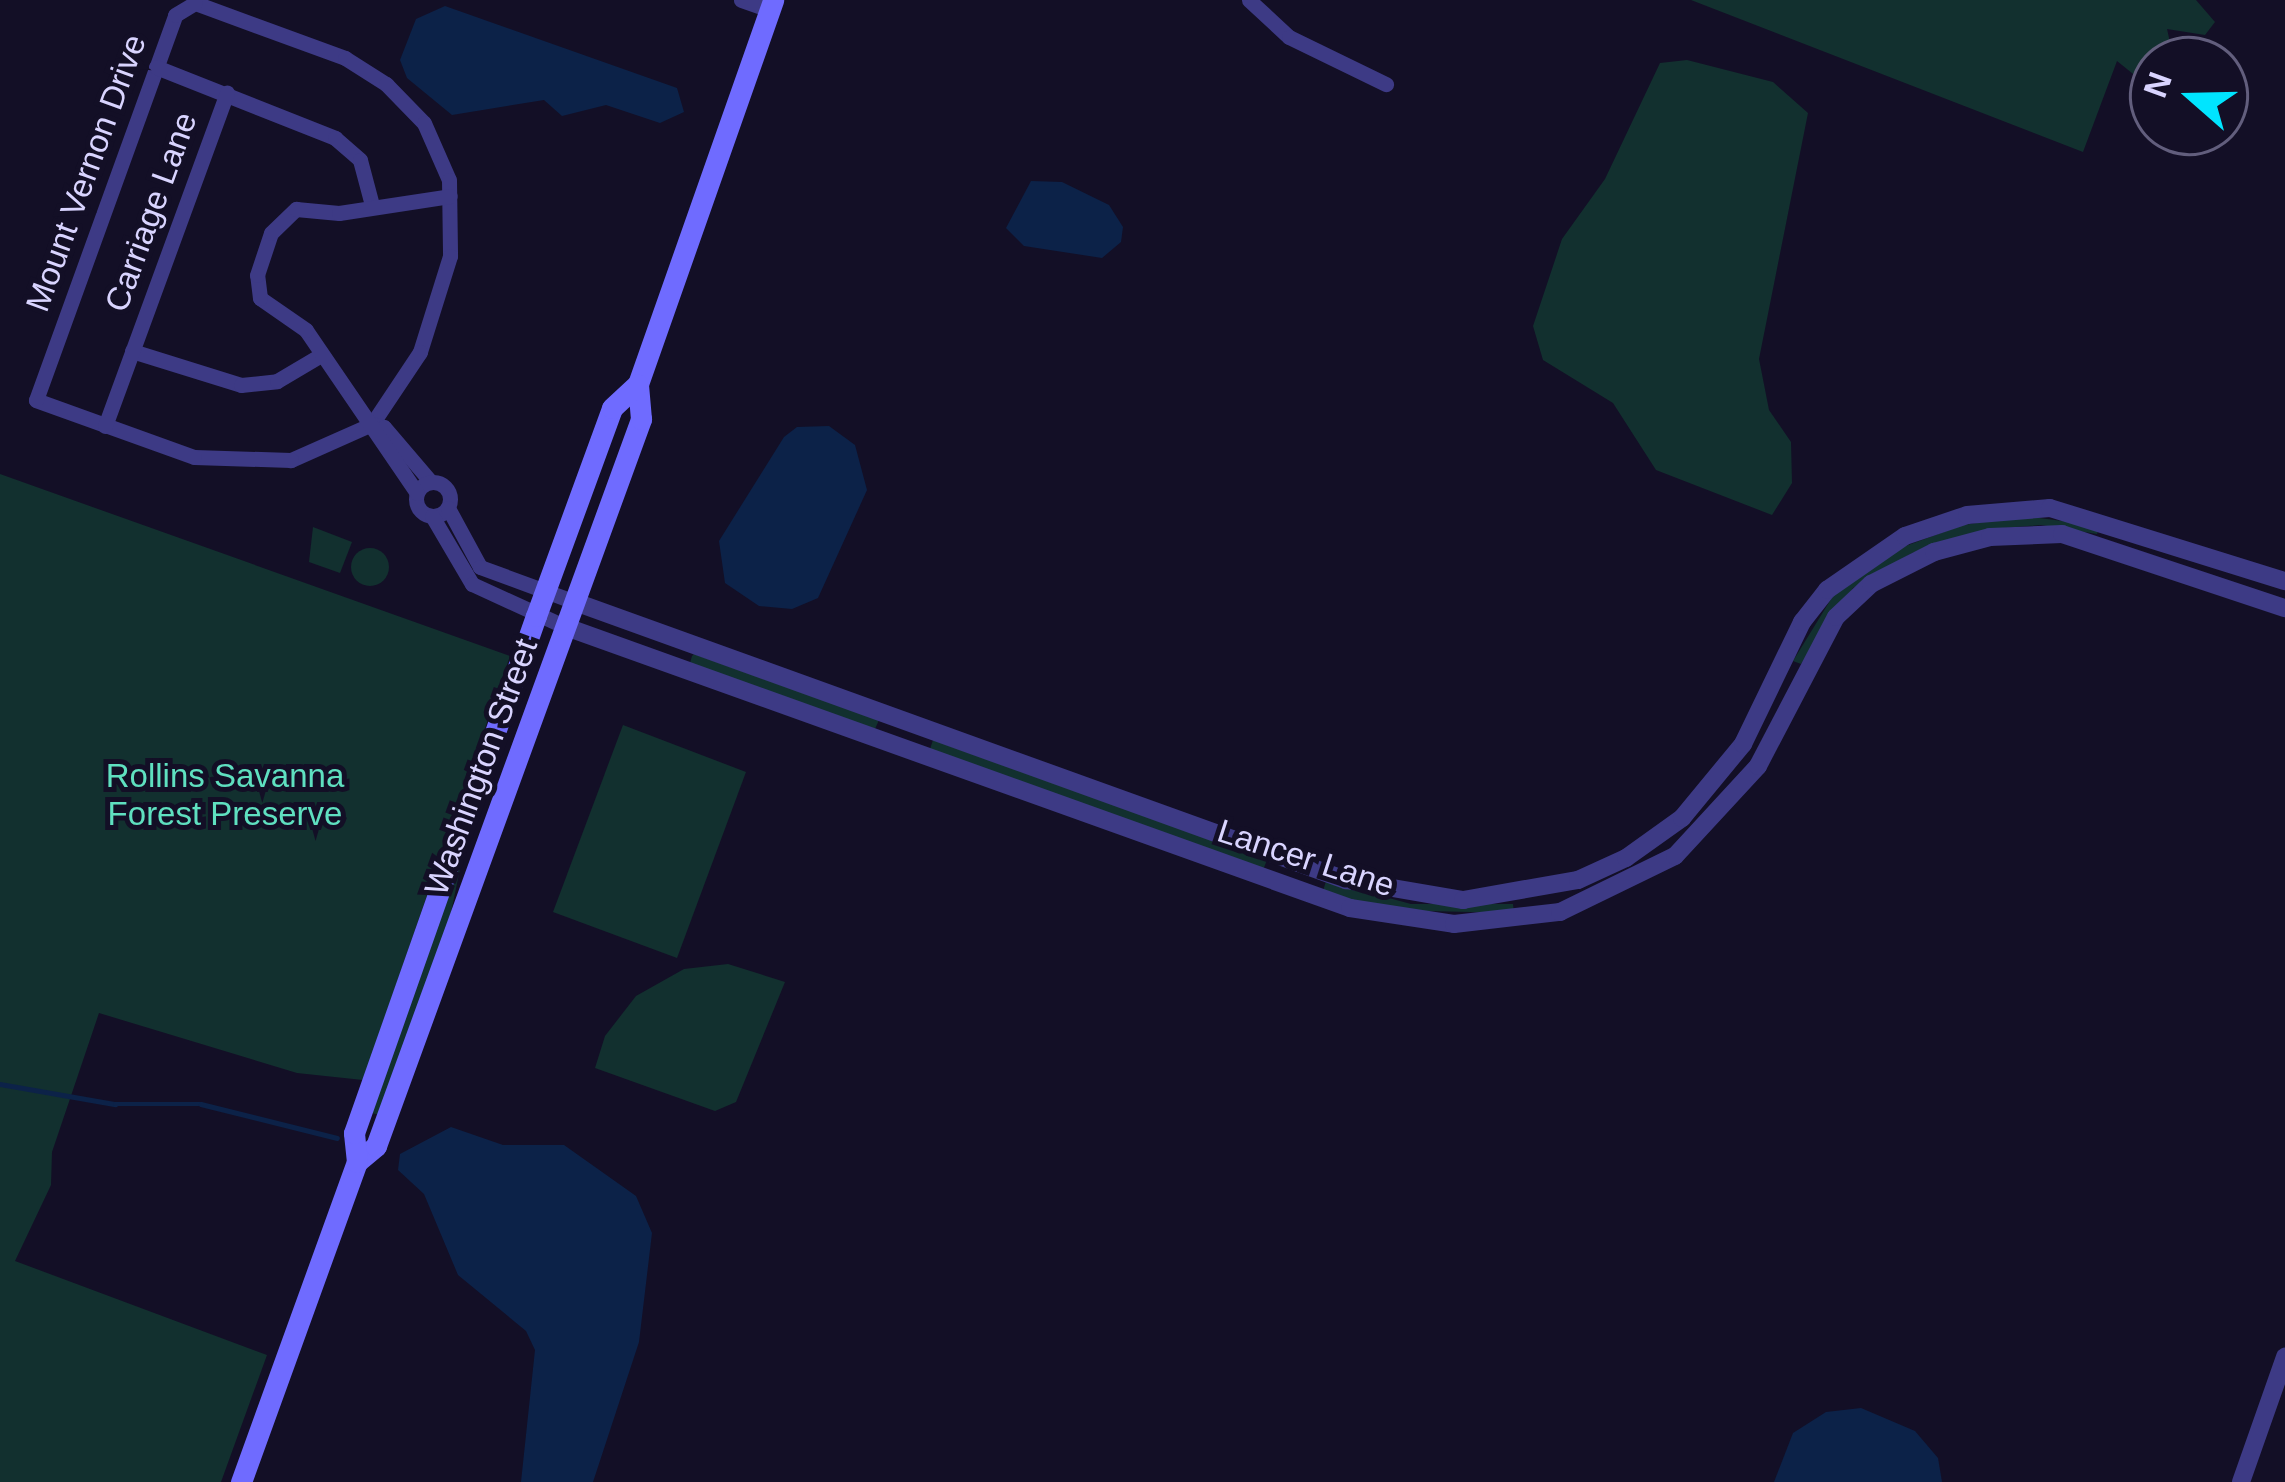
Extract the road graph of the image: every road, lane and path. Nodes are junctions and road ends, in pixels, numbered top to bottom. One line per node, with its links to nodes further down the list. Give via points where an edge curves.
1 (741, 0): 3 (street)
2 (1249, 0): 5 (street, via 1289,37)
3 (771, 5): 11 (main road, Washington Street)
4 (156, 67): 6 (street, Carriage Lane); 7 (street, Mount Vernon Drive, via 175,15 196,3 344,58 386,84 424,123); 13 (street, Mount Vernon Drive, via 36,400)
5 (1386, 84)
6 (227, 93): 8 (street, Carriage Lane, via 335,138 360,160); 9 (street, Carriage Lane)
7 (451, 196): 8 (street); 12 (street, Mount Vernon Drive, via 441,296 420,352)
8 (372, 205): 10 (street, Lancer Lane, via 285,214 260,259 260,298 305,330)
9 (132, 351): 10 (street, Carriage Lane, via 242,385 278,381); 13 (street, Carriage Lane)
10 (321, 355): 12 (street, Lancer Lane)
11 (638, 384): 17 (main road, Washington Street, via 612,408); 18 (main road, Washington Street, via 641,419)
12 (372, 424): 13 (street, Mount Vernon Drive, via 305,456 251,464 194,457); 14 (street, Lancer Lane)
13 (105, 426)
14 (424, 488): 15 (street, Lancer Lane, via 420,510); 15 (street, Lancer Lane, via 446,488)
15 (440, 512): 17 (street, Lancer Lane, via 480,567); 20 (street, Lancer Lane, via 472,584)
16 (2285, 581): 18 (street, Lancer Lane, via 2050,508 1966,515 1905,536 1827,590 1802,622 1743,745 1670,828 1578,880 1463,900 1346,880)
17 (545, 591): 18 (street, Lancer Lane); 20 (main road, Washington Street)
18 (575, 602): 21 (main road, Washington Street)
19 (2285, 608): 21 (street, Lancer Lane, via 2062,534 1990,536 1934,552 1871,584 1836,617 1758,766 1675,856 1576,907 1469,924 1350,908)
20 (536, 616): 21 (street, Lancer Lane); 22 (main road, Washington Street, via 355,1132)
21 (566, 626): 22 (main road, Washington Street, via 376,1146)
22 (357, 1162): 24 (main road, Washington Street)
23 (2285, 1357): 25 (street)
24 (241, 1482)
25 (2241, 1482)

